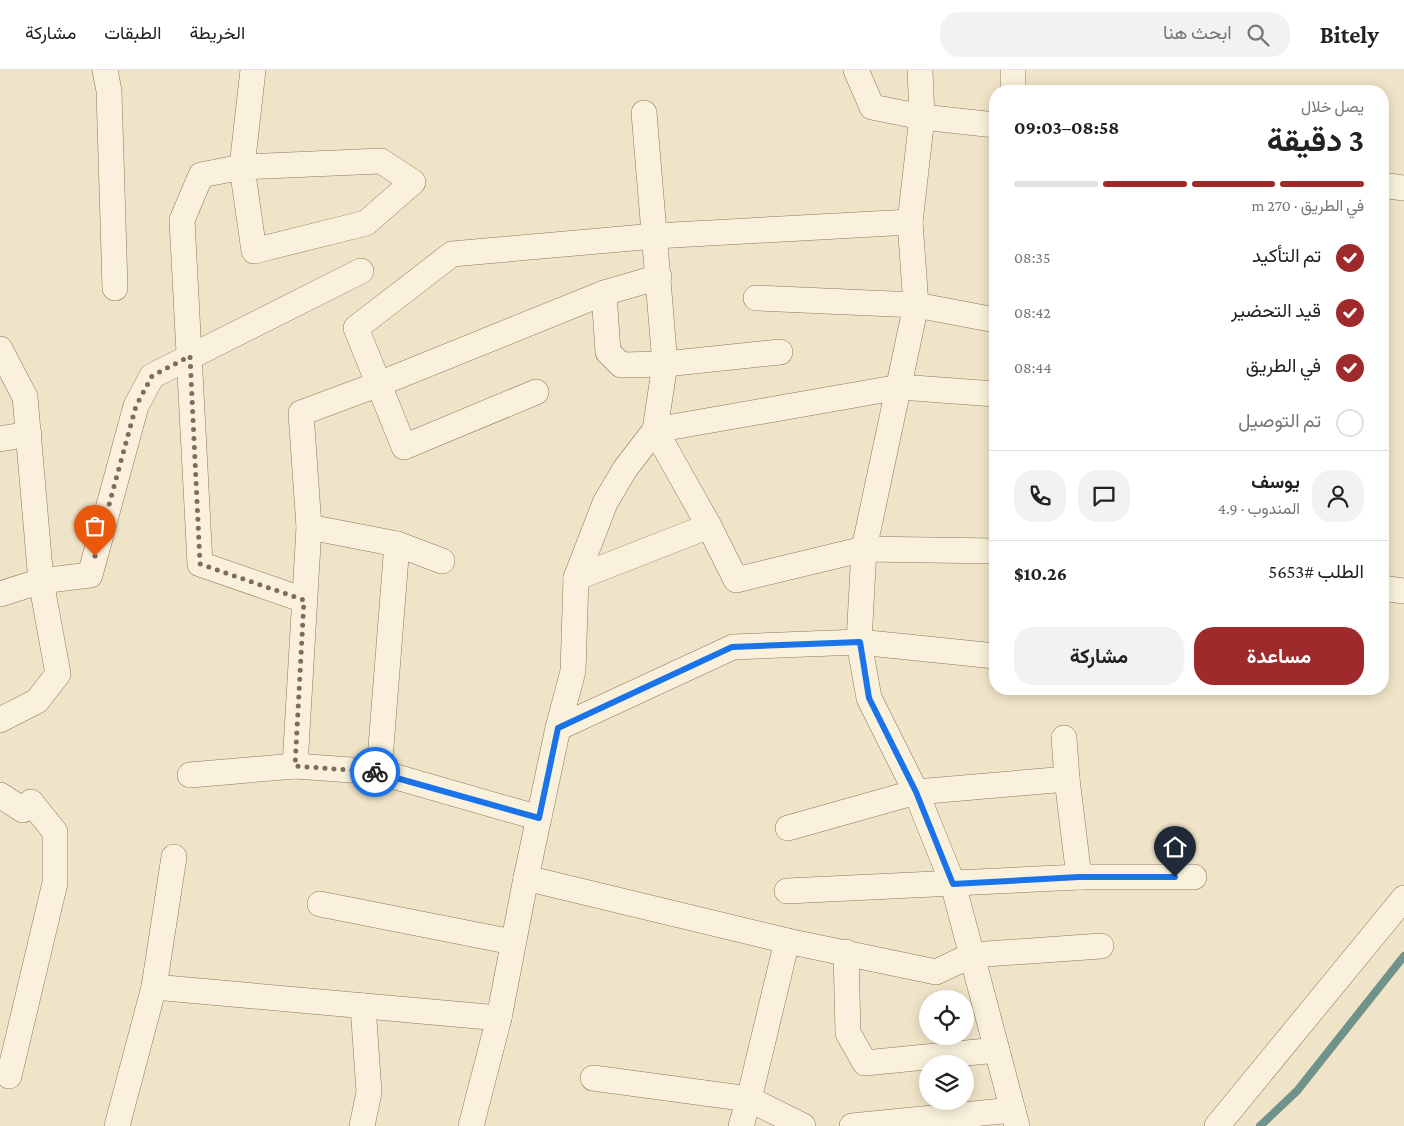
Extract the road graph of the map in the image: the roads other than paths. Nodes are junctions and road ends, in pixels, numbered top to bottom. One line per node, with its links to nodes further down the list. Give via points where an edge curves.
1 (105, 70): 17 (street)
2 (253, 70): 10 (street)
3 (856, 70): 8 (street, via 872,107)
4 (920, 70): 8 (street)
5 (1013, 70): 6 (street)
6 (1013, 85)
7 (644, 113): 14 (street)
8 (922, 117): 9 (street); 13 (street)
9 (989, 124)
10 (242, 167): 10 (street, via 254,251 366,223 413,182 381,161); 24 (street, via 201,175 182,220)
11 (1389, 186): 12 (street)
12 (1404, 188)
13 (910, 222): 14 (street); 20 (street)
14 (654, 236): 16 (street); 26 (street, via 452,254 356,328)
15 (361, 271): 24 (street)
16 (659, 277): 18 (street); 25 (street)
17 (116, 288)
18 (604, 293): 25 (street, via 608,352 621,365); 26 (street)
19 (756, 298): 20 (street)
20 (916, 305): 21 (street); 27 (street)
21 (989, 319)
22 (0, 349): 31 (street, via 25,397)
23 (780, 352): 25 (street)
24 (190, 356): 40 (street, via 152,376 136,406 90,575); 44 (street, via 200,564)
25 (665, 364): 30 (street)
26 (379, 384): 28 (street, via 404,447); 33 (street, via 301,413)
27 (900, 387): 29 (street); 30 (street); 36 (street)
28 (536, 392)
29 (989, 394)
30 (655, 430): 34 (street); 39 (street, via 625,469 605,503)
31 (29, 434): 32 (street); 40 (street)
32 (0, 439)
33 (309, 526): 35 (street); 44 (street)
34 (709, 526): 36 (street, via 736,580); 39 (street)
35 (397, 544): 38 (street); 51 (street)
36 (864, 549): 37 (street); 45 (street)
37 (989, 551)
38 (442, 561)
39 (576, 578): 48 (street, via 573,672)
40 (41, 581): 43 (street); 47 (street, via 58,674 37,702)
41 (1389, 589): 42 (street)
42 (1404, 591)
43 (0, 594)
44 (304, 600): 50 (street)
45 (860, 642): 46 (street); 48 (street, via 732,647); 54 (street, via 869,698)
46 (989, 655)
47 (0, 720)
48 (558, 728): 56 (street)
49 (1064, 738): 53 (street)
50 (295, 766): 51 (street); 52 (street)
51 (379, 772): 56 (street)
52 (190, 775)
53 (1066, 779): 54 (street); 59 (street)
54 (916, 792): 57 (street); 62 (street)
55 (0, 795): 75 (street, via 23,810 31,802 55,832 55,883)
56 (539, 818): 61 (street)
57 (788, 828)
58 (174, 857): 71 (street)
59 (1079, 877): 60 (street); 62 (street)
60 (1194, 877)
61 (526, 878): 66 (street); 67 (street)
62 (953, 884): 63 (street); 70 (street)
63 (787, 892)
64 (1404, 898): 85 (street)
65 (320, 904): 67 (street)
66 (787, 941): 69 (street); 77 (street)
67 (513, 942): 73 (street)
68 (1101, 946): 70 (street)
69 (846, 952): 70 (street, via 936,972); 74 (street, via 848,1033 866,1063)
70 (972, 955): 74 (street)
71 (154, 987): 72 (street); 80 (street)
72 (363, 1006): 73 (street); 81 (street, via 369,1092)
73 (499, 1018): 79 (street)
74 (997, 1050): 78 (street)
75 (9, 1076)
76 (592, 1078): 77 (street)
77 (749, 1099): 82 (street); 83 (street)
78 (1015, 1118): 84 (street)
79 (476, 1125)
80 (117, 1126)
81 (362, 1126)
82 (741, 1126)
83 (803, 1126)
84 (852, 1126)
85 (1217, 1126)

